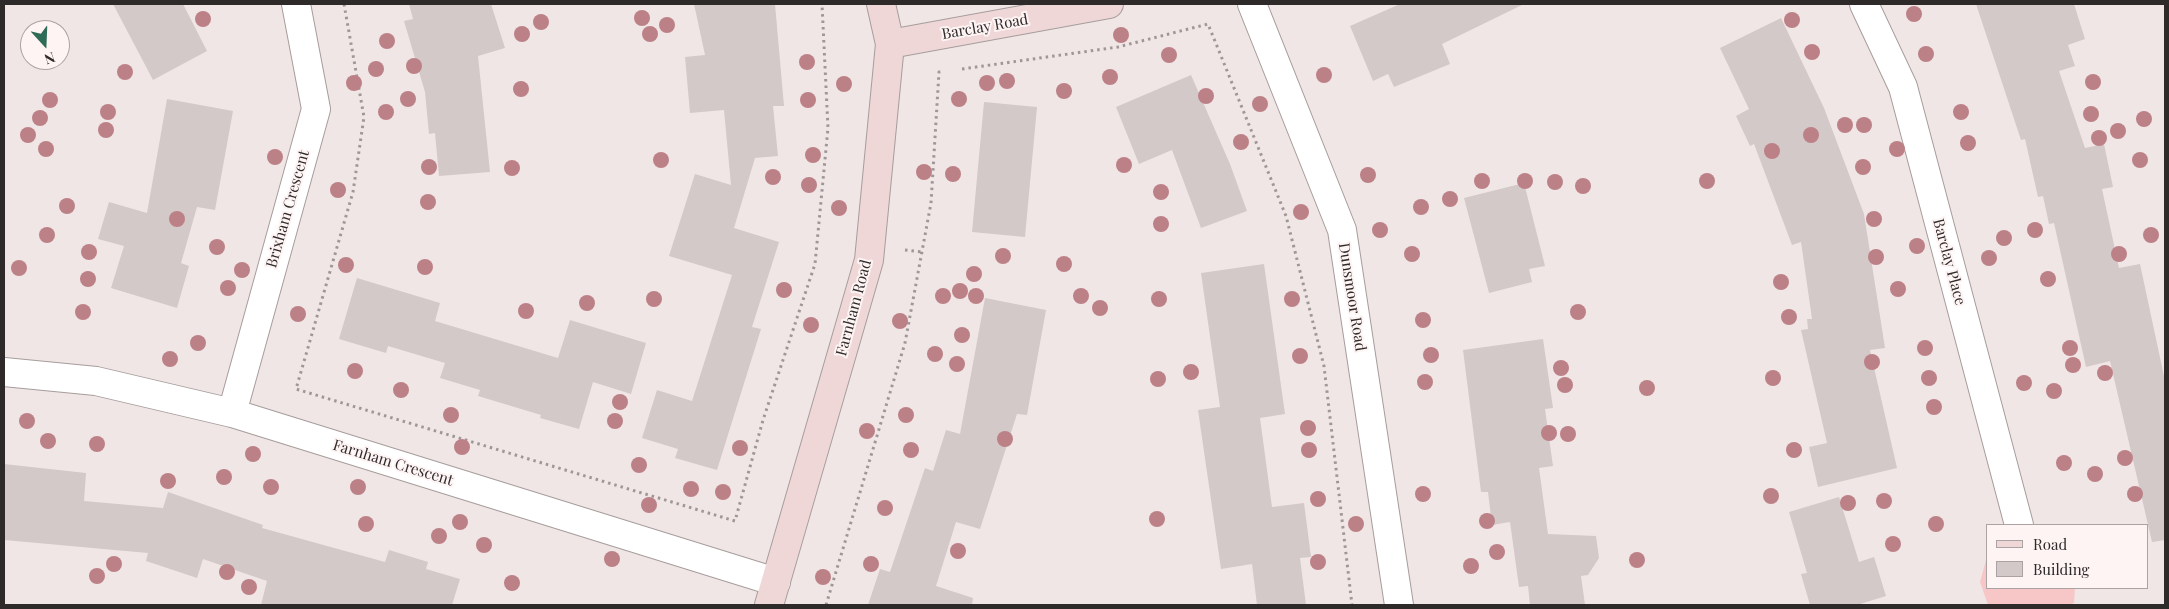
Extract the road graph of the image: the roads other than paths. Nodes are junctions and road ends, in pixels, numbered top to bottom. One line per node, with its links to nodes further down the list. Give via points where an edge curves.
1 (296, 4): 8 (street, Brixham Crescent, via 316,109)
2 (881, 4): 6 (street, Farnham Road)
3 (1109, 4): 6 (street, Barclay Road)
4 (1252, 4): 11 (street, Dunsmoor Road, via 1342,230)
5 (1864, 4): 9 (street, Barclay Place, via 1903,87)
6 (890, 44): 10 (street, Farnham Road, via 869,260)
7 (4, 372): 8 (street, Farnham Crescent, via 96,380)
8 (232, 413): 10 (street, Farnham Crescent)
9 (2019, 524)
10 (773, 593)
11 (1398, 605)

